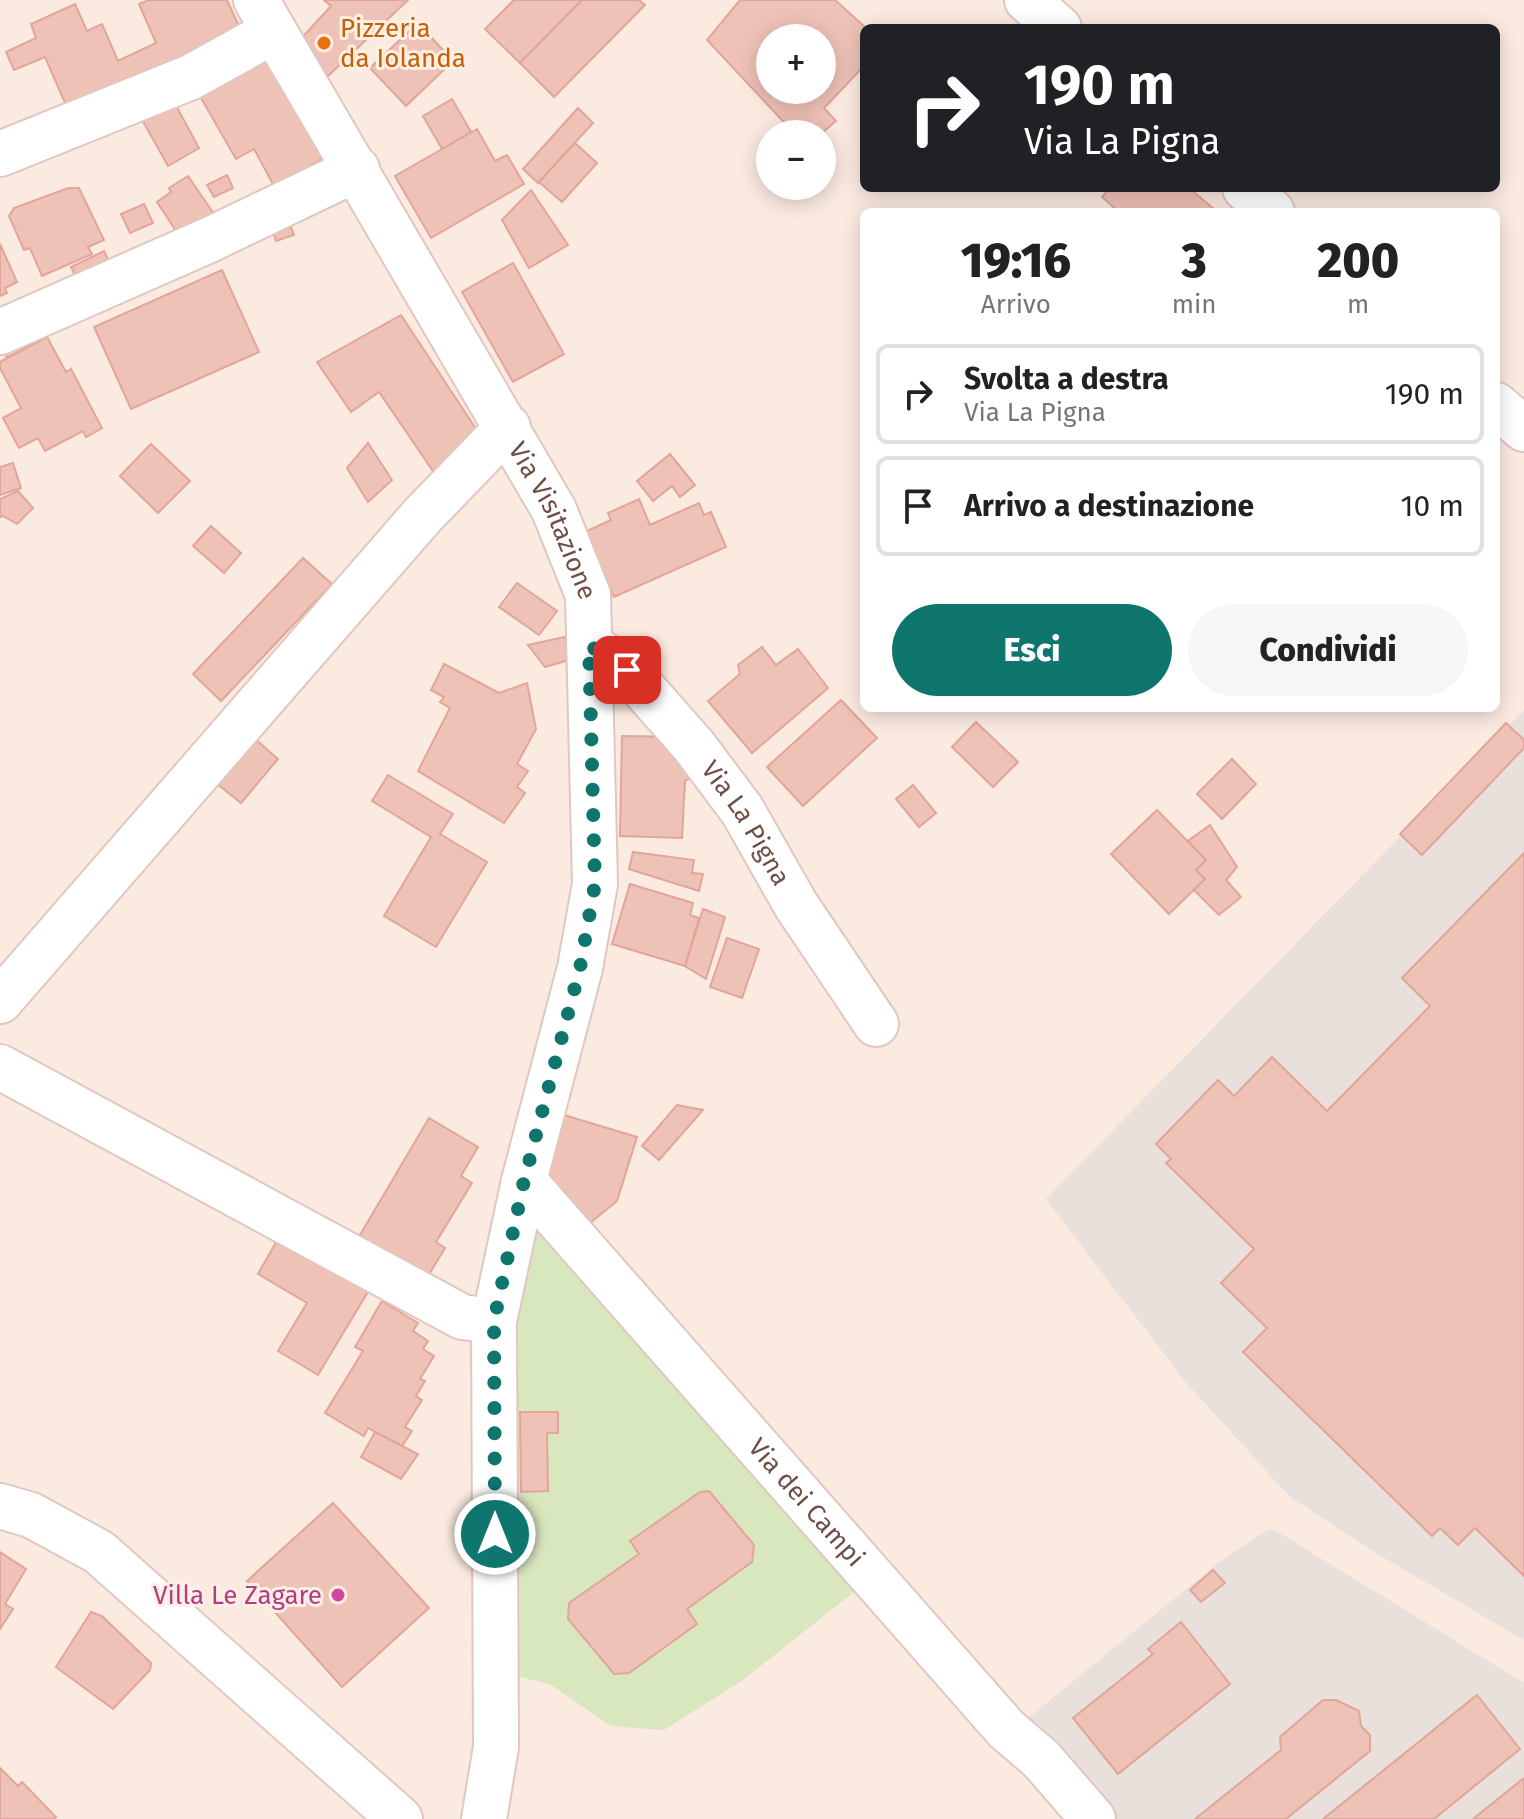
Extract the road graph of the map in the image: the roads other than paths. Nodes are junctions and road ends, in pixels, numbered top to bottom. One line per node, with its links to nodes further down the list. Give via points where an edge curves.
1 (1027, 0): 3 (street)
2 (265, 16): 4 (street, via 191,77); 5 (street, Via Visitazione)
3 (1054, 24)
4 (0, 154)
5 (357, 169): 8 (street); 10 (street, Via Visitazione)
6 (1250, 192): 7 (street)
7 (1268, 208)
8 (0, 332)
9 (1500, 408): 11 (street)
10 (508, 427): 12 (street, Via Visitazione, via 554,510 588,595); 13 (street, via 422,516)
11 (1524, 429)
12 (589, 645): 14 (street, Via La Pigna, via 627,670 694,746 742,810 796,905); 16 (street, Via Visitazione, via 595,884 580,968)
13 (0, 1001)
14 (876, 1024)
15 (0, 1067): 17 (street, via 462,1317)
16 (524, 1181): 17 (street, Via Visitazione); 21 (street, Via dei Campi, via 1006,1729 1041,1759)
17 (494, 1321): 20 (street, Via Visitazione, via 496,1747)
18 (0, 1506): 19 (street, via 31,1515 99,1552)
19 (400, 1819)
20 (484, 1819)
21 (1093, 1819)

